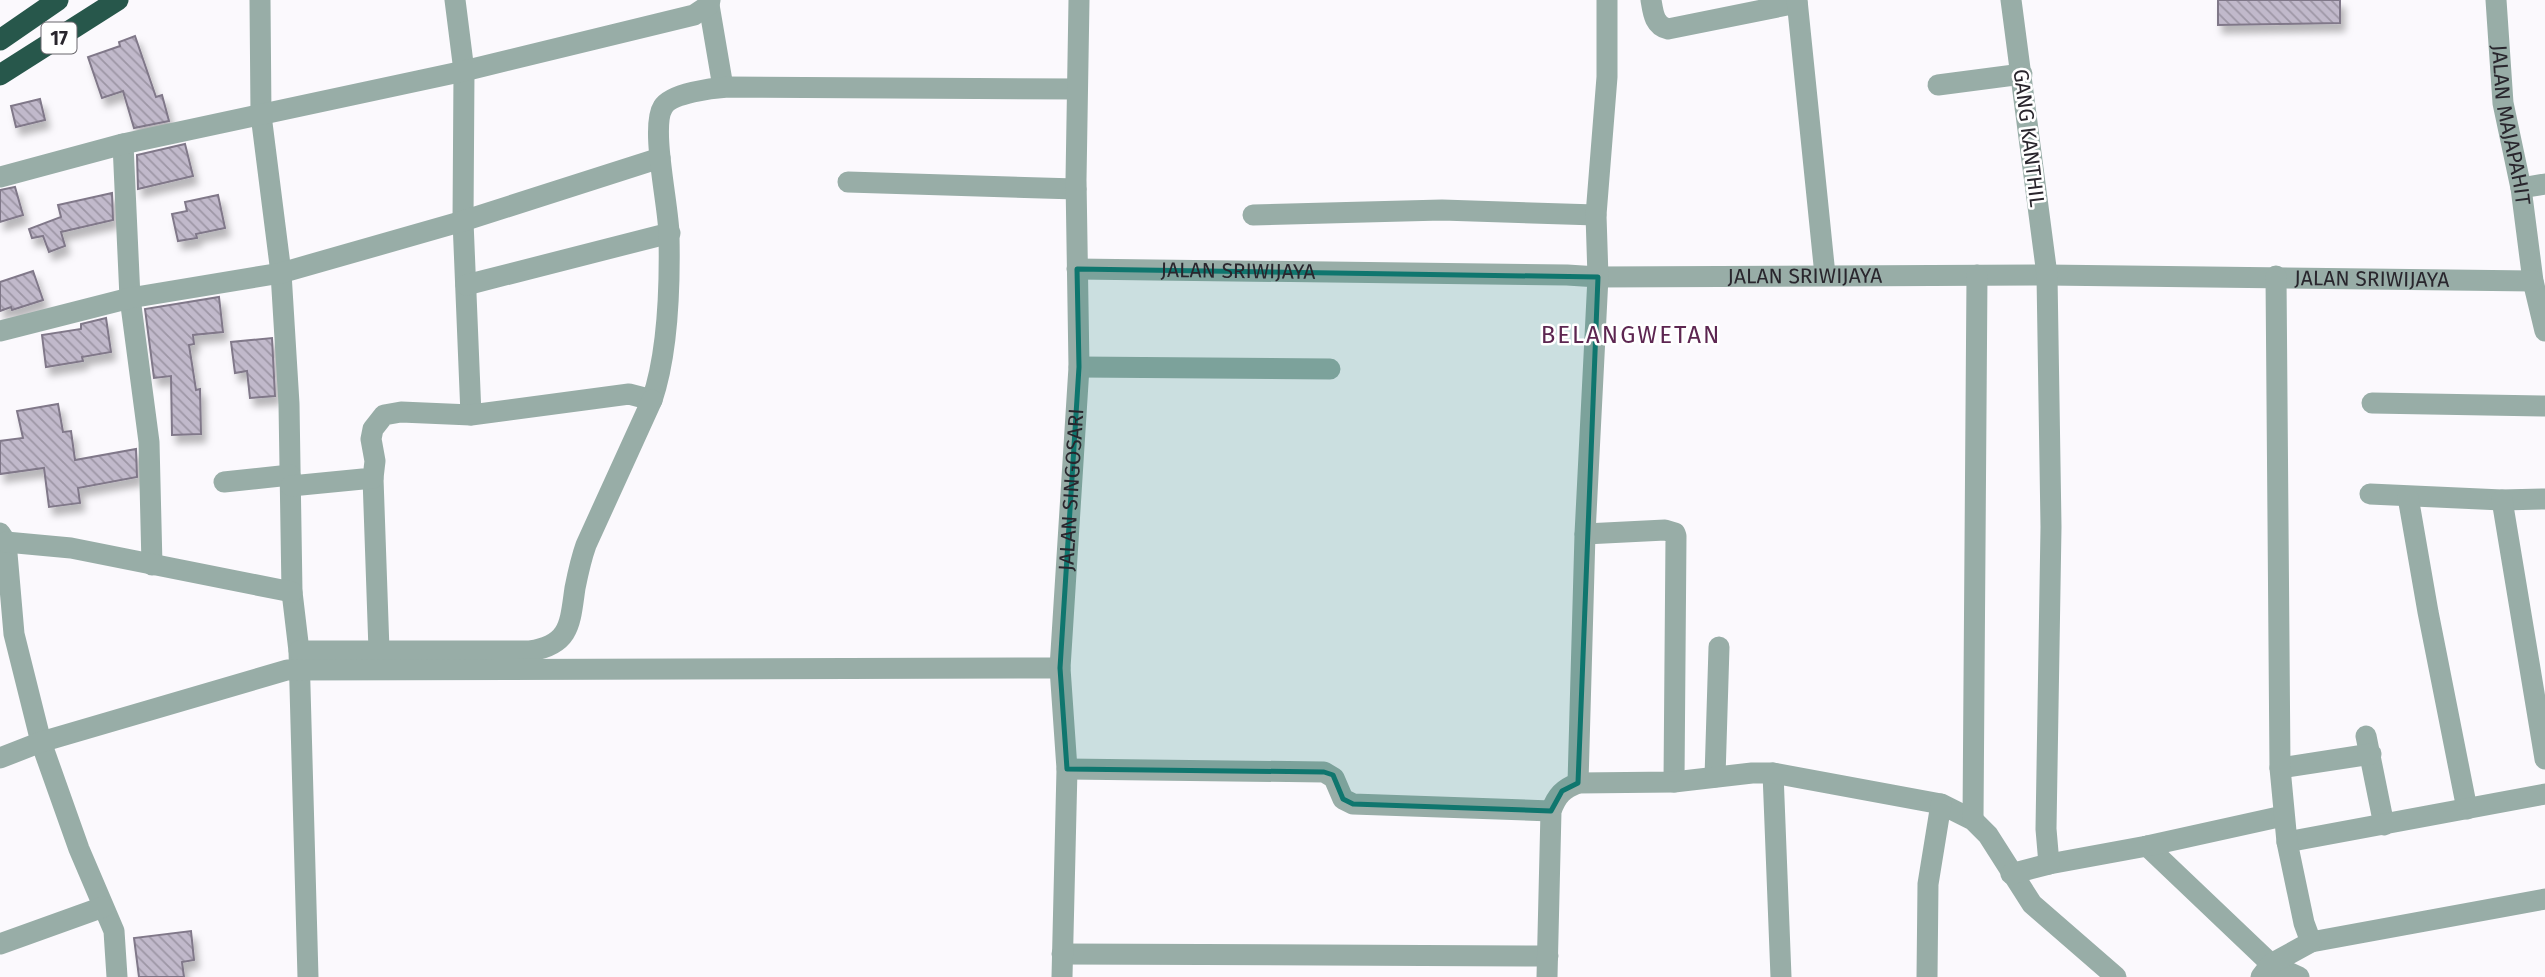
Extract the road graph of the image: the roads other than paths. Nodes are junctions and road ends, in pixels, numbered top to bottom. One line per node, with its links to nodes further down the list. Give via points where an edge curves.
1 (118, 0): 15 (highway, 17)
2 (260, 0): 19 (street)
3 (455, 0): 13 (street)
4 (1079, 0): 18 (street, JALAN SINGOSARI)
5 (1607, 0): 28 (street, via 1607,77)
6 (1651, 0): 9 (street, via 1658,24 1668,29)
7 (2011, 0): 14 (street, GANG KANTHIL)
8 (2496, 0): 25 (street, JALAN MAJAPAHIT, via 2503,103)
9 (1797, 1): 33 (street)
10 (710, 2): 13 (street, via 694,15); 17 (street)
11 (48, 3): 12 (highway, 17)
12 (0, 40)
13 (464, 71): 19 (street); 29 (street)
14 (2022, 74): 16 (street); 35 (street, GANG KANTHIL)
15 (0, 75)
16 (1938, 85)
17 (723, 87): 18 (street); 21 (street, via 696,91 663,105)
18 (1077, 89): 26 (street, JALAN SINGOSARI)
19 (261, 115): 20 (street); 32 (street)
20 (123, 144): 22 (street); 40 (street)
21 (660, 158): 29 (street); 30 (street)
22 (0, 177)
23 (848, 182): 26 (street)
24 (2545, 184): 25 (street)
25 (2521, 188): 38 (street, JALAN MAJAPAHIT)
26 (1076, 189): 31 (street, JALAN SINGOSARI)
27 (1253, 215): 28 (street, via 1441,210)
28 (1596, 215): 37 (street)
29 (463, 221): 32 (street); 39 (street)
30 (670, 233): 39 (street); 45 (street, via 666,330)
31 (1077, 269): 37 (street, JALAN SRIWIJAYA); 43 (street, JALAN SINGOSARI)
32 (281, 273): 40 (street); 50 (street)
33 (1825, 275): 34 (street, JALAN SRIWIJAYA); 37 (street, JALAN SRIWIJAYA)
34 (1977, 275): 35 (street, JALAN SRIWIJAYA); 79 (street)
35 (2047, 275): 36 (street, JALAN SRIWIJAYA); 83 (street, GANG KANTHIL)
36 (2276, 276): 38 (street, JALAN SRIWIJAYA); 68 (street)
37 (1598, 277): 56 (street)
38 (2533, 281): 42 (street, JALAN MAJAPAHIT)
39 (466, 285): 48 (street)
40 (131, 298): 41 (street); 58 (street, via 149,442)
41 (0, 331)
42 (2545, 331)
43 (1079, 367): 44 (street); 64 (street, JALAN SINGOSARI)
44 (1330, 369)
45 (652, 400): 48 (street, via 629,394); 62 (street, via 586,545 572,618 558,641 530,651)
46 (2372, 403): 47 (street)
47 (2545, 406)
48 (471, 415): 49 (street, via 384,415 371,439)
49 (373, 478): 50 (street); 62 (street)
50 (290, 480): 51 (street); 59 (street)
51 (224, 482)
52 (2370, 494): 53 (street)
53 (2409, 497): 55 (street); 76 (street)
54 (2545, 499): 55 (street)
55 (2502, 500): 67 (street)
56 (1586, 534): 72 (street, via 1665,530 1676,537); 73 (street)
57 (3, 538): 58 (street); 60 (street)
58 (152, 565): 59 (street)
59 (292, 592): 63 (street)
60 (7, 636): 65 (street)
61 (1719, 647): 71 (street)
62 (379, 650): 63 (street)
63 (299, 661): 64 (street); 65 (street, via 287,670); 93 (street)
64 (1060, 668): 69 (street, JALAN SINGOSARI)
65 (41, 742): 66 (street); 86 (street)
66 (0, 758)
67 (2545, 759)
68 (2280, 768): 78 (street); 80 (street, via 2368,745)
69 (1067, 769): 77 (street, via 1324,772 1334,778 1343,799 1353,804); 89 (street, JALAN SINGOSARI)
70 (1773, 773): 71 (street); 75 (street); 95 (street)
71 (1715, 777): 72 (street)
72 (1674, 782): 73 (street)
73 (1578, 783): 77 (street, via 1557,796)
74 (2545, 793): 76 (street)
75 (1941, 804): 79 (street); 96 (street, via 1928,884)
76 (2467, 809): 80 (street)
77 (1551, 811): 90 (street)
78 (2283, 816): 81 (street); 82 (street)
79 (1973, 820): 84 (street, via 1988,835)
80 (2384, 825): 81 (street)
81 (2287, 842): 87 (street)
82 (2147, 846): 83 (street); 91 (street)
83 (2049, 864): 84 (street)
84 (2011, 874): 97 (street, via 2032,904)
85 (2545, 899): 87 (street)
86 (103, 907): 88 (street); 92 (street, via 114,931)
87 (2311, 942): 91 (street)
88 (0, 944)
89 (1062, 954): 90 (street); 94 (street, JALAN SINGOSARI)
90 (1547, 967)
91 (2266, 971): 98 (street)
92 (117, 977)
93 (308, 977)
94 (1062, 977)
95 (1781, 977)
96 (1927, 977)
97 (2116, 977)
98 (2299, 977)

